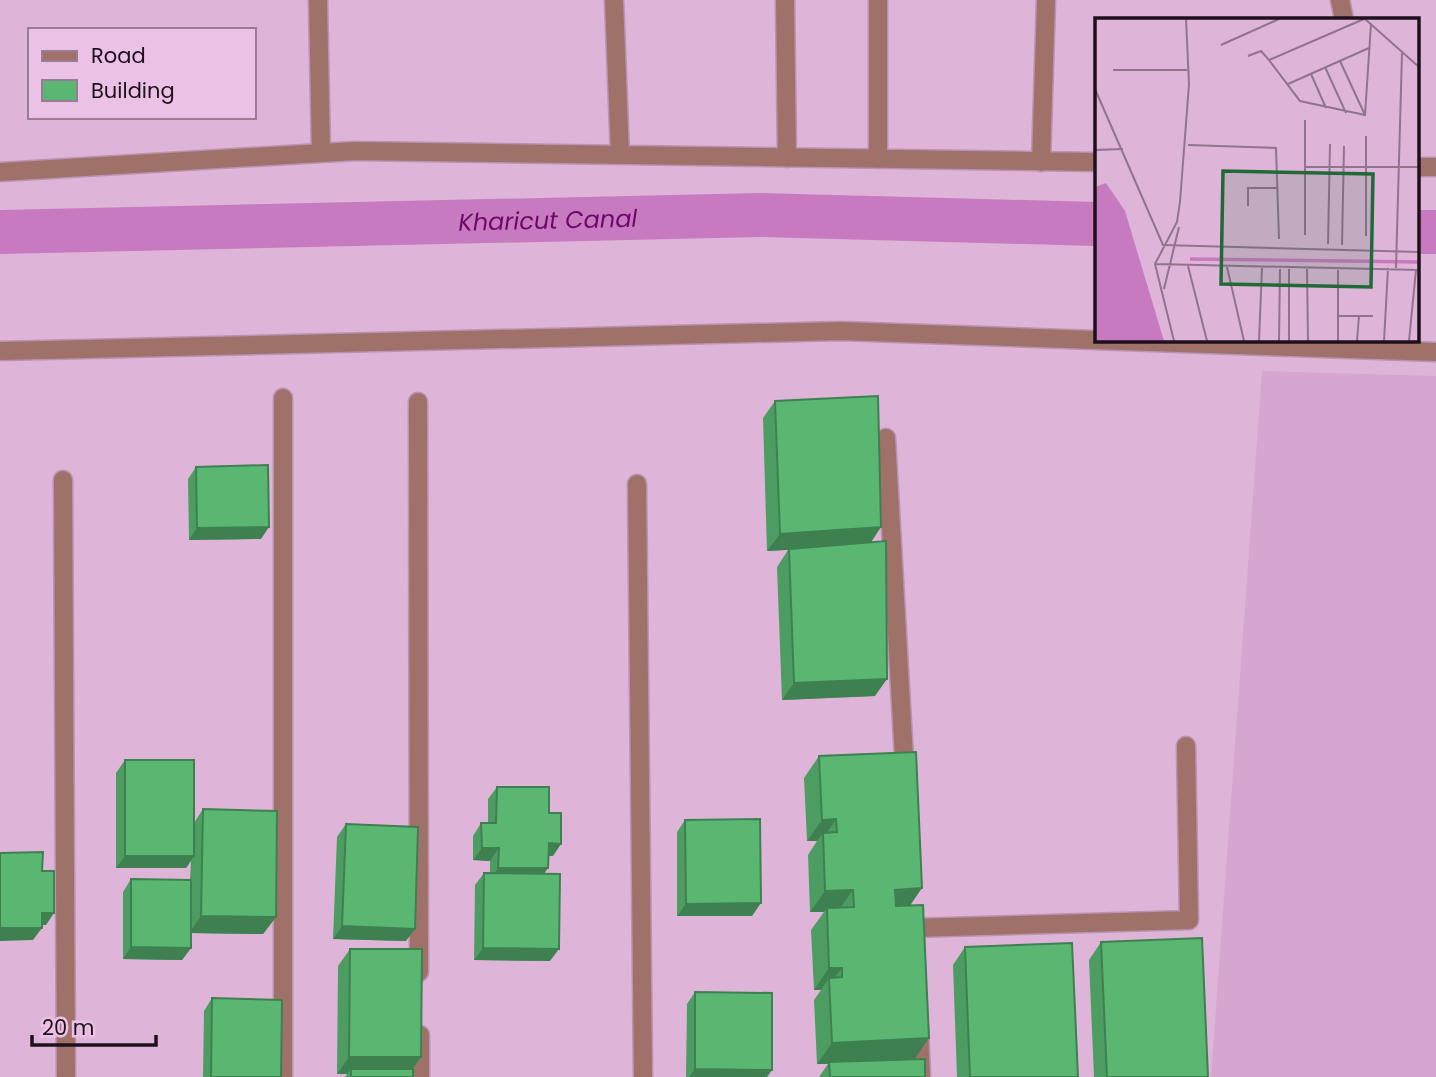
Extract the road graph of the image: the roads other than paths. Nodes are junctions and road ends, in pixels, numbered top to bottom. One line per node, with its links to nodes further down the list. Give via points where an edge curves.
1 (318, 0): 8 (street)
2 (614, 0): 9 (street)
3 (785, 0): 10 (street)
4 (878, 0): 11 (street)
5 (1045, 0): 12 (street)
6 (1340, 0): 7 (street)
7 (1345, 18)
8 (321, 153): 9 (street); 16 (street)
9 (620, 155): 10 (street)
10 (786, 158): 11 (street)
11 (878, 159): 12 (street)
12 (1041, 162): 13 (street)
13 (1095, 162)
14 (1418, 167): 15 (street)
15 (1436, 167)
16 (0, 172)
17 (1095, 340): 19 (street, via 841,331)
18 (1124, 341): 20 (street)
19 (0, 351)
20 (1436, 352)
21 (283, 398): 33 (street)
22 (418, 402): 29 (street)
23 (886, 438): 27 (street)
24 (64, 480): 32 (street)
25 (637, 484): 35 (street)
26 (1186, 746): 28 (street, via 1189,920)
27 (906, 792)
28 (913, 928)
29 (419, 985)
30 (918, 1009): 36 (street)
31 (419, 1012): 34 (street)
32 (66, 1077)
33 (283, 1077)
34 (420, 1077)
35 (643, 1077)
36 (921, 1077)

